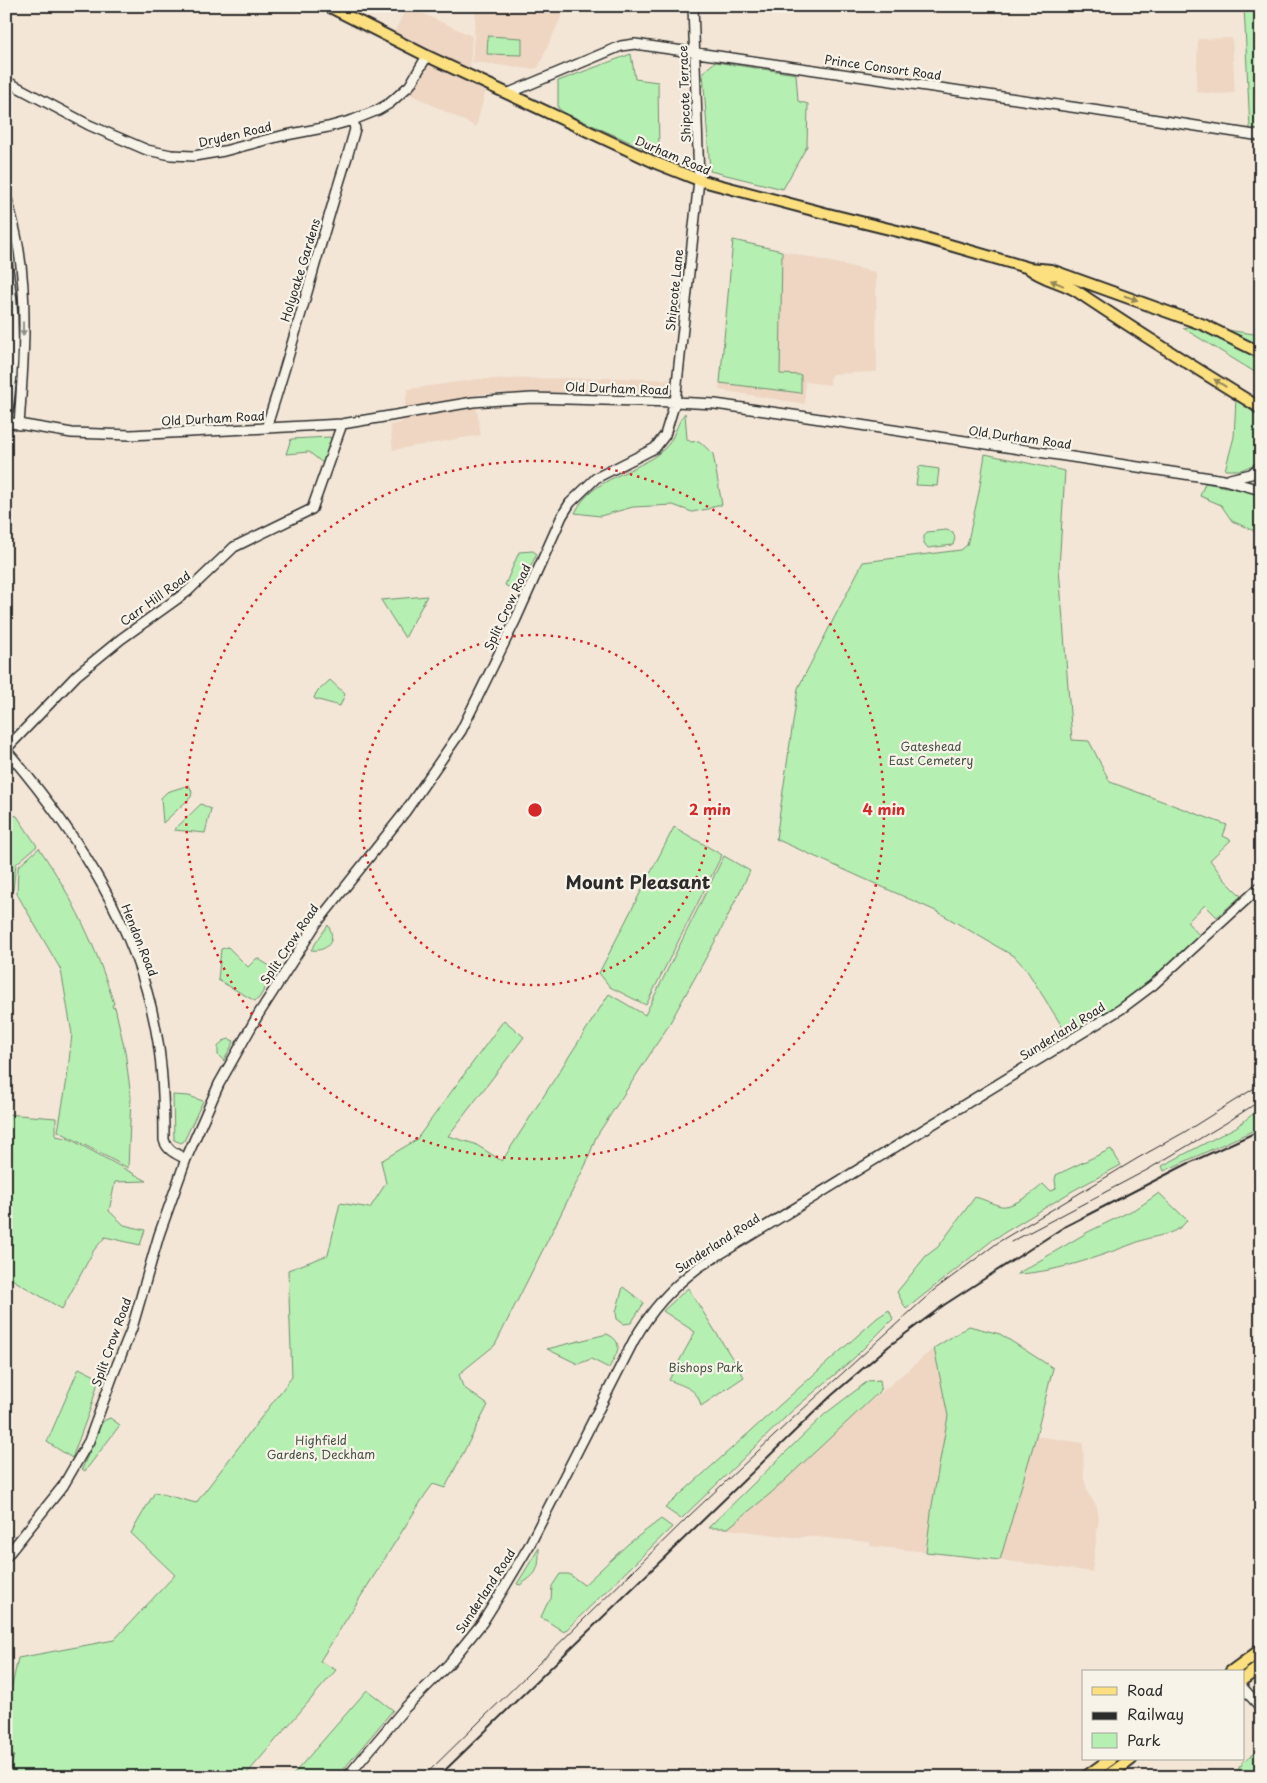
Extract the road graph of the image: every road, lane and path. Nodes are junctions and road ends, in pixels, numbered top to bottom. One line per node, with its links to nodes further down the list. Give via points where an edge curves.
1 (328, 6): 4 (main road, Durham Road)
2 (693, 6): 3 (street, Shipcote Terrace)
3 (695, 53): 6 (street, Prince Consort Road, via 635,44 621,46); 8 (street, Prince Consort Road); 9 (street, Shipcote Terrace)
4 (427, 56): 6 (main road, Durham Road); 7 (street, Dryden Road, via 404,91 378,110)
5 (6, 81): 7 (street, Dryden Road, via 89,125 147,150 171,155 208,155)
6 (509, 93): 9 (main road, Durham Road, via 656,164)
7 (353, 120): 26 (street, Holyoake Gardens, via 355,129 348,154)
8 (1261, 136)
9 (699, 180): 13 (main road, Durham Road); 21 (street, Shipcote Lane)
10 (6, 195): 11 (street)
11 (10, 222): 14 (street)
12 (6, 258): 15 (street)
13 (1029, 268): 18 (main road, one-way to 18, via 1054,270 1149,304 1204,325); 22 (main road, one-way to 13, via 1076,291)
14 (22, 275): 15 (street); 17 (street)
15 (10, 278): 16 (street)
16 (12, 307): 17 (street); 19 (street)
17 (23, 307): 20 (street, one-way to 20)
18 (1261, 353)
19 (12, 355): 20 (street); 23 (street)
20 (23, 356): 25 (street)
21 (675, 402): 24 (street, Old Durham Road, via 532,398 473,402); 28 (street, Old Durham Road, via 715,404 807,417); 32 (street, Split Crow Road, via 665,435 655,448 596,478 570,503 461,731 405,812 311,932 219,1084)
22 (1261, 410)
23 (6, 422): 25 (street, Old Durham Road)
24 (342, 424): 26 (street, Old Durham Road); 30 (street, Carr Hill Road, via 312,509 234,546 188,591 121,638 77,675)
25 (19, 425): 26 (street, Old Durham Road, via 72,433 131,435)
26 (266, 428)
27 (1261, 466): 28 (street, Old Durham Road, via 1244,477)
28 (1224, 480): 29 (street, Old Durham Road)
29 (1261, 490)
30 (6, 750): 32 (street, Hendon Road, via 67,828 122,922 140,968 158,1042 164,1096 164,1140 170,1150)
31 (1261, 886): 42 (street, Sunderland Road, via 1153,985 1121,1009 699,1267 668,1293 647,1317 634,1340 529,1546 482,1623)
32 (186, 1159): 33 (street, Split Crow Road, via 159,1235 132,1328 89,1441 63,1486)
33 (6, 1557)
34 (1261, 1650): 36 (highway)
35 (1261, 1666): 37 (highway)
36 (1234, 1670)
37 (1244, 1678)
38 (1244, 1689): 39 (street)
39 (1261, 1708)
40 (1110, 1760): 43 (highway)
41 (1130, 1760): 44 (highway)
42 (347, 1777)
43 (1086, 1777)
44 (1107, 1777)

